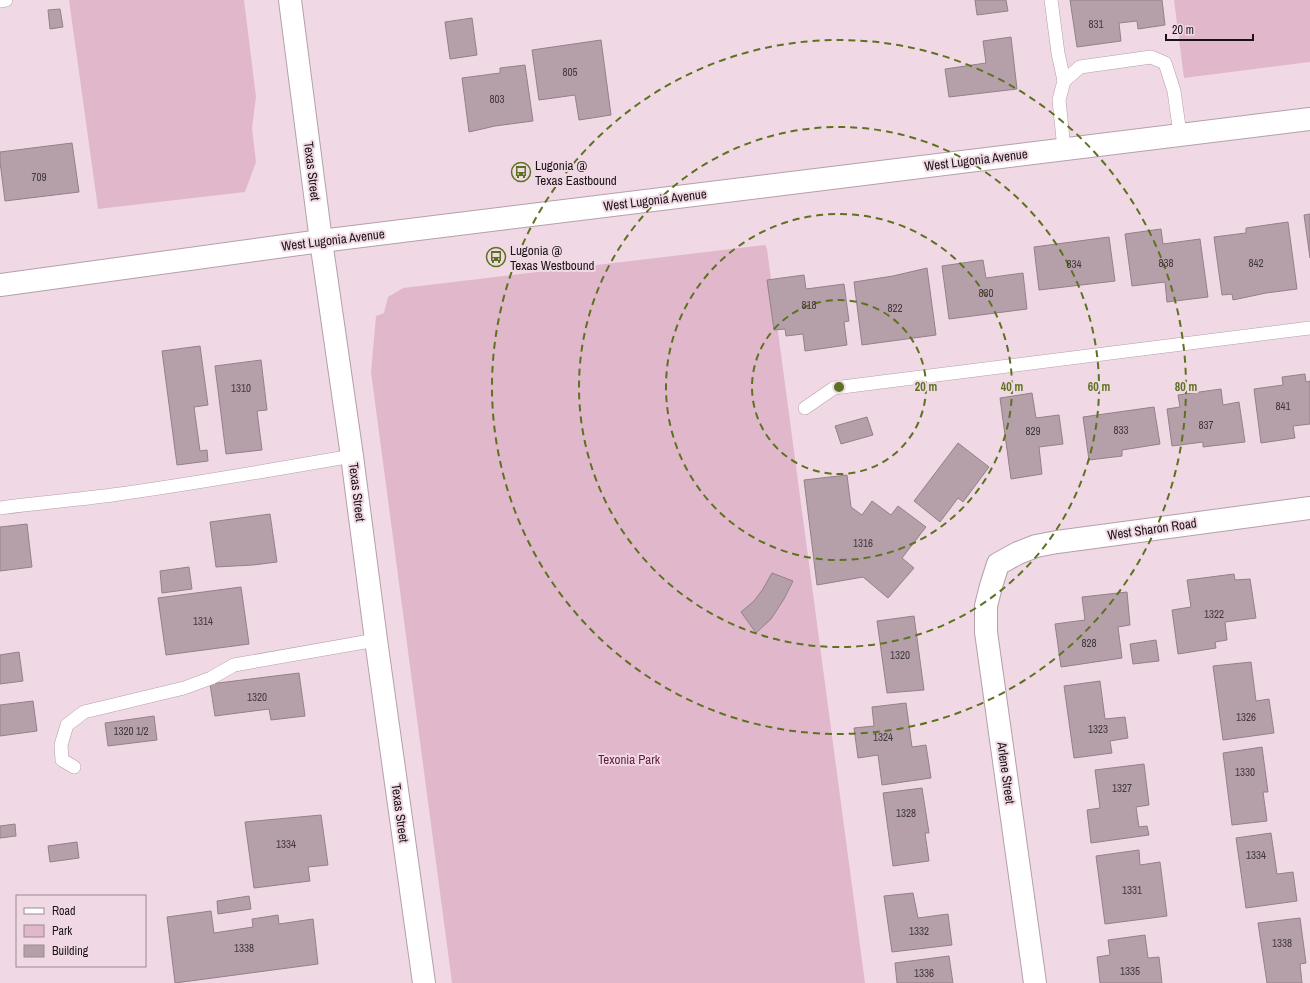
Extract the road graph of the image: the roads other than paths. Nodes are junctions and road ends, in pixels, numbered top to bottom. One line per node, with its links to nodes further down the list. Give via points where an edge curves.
1 (6, 0): 4 (lane)
2 (290, 0): 9 (street, Texas Street)
3 (1051, 0): 5 (lane)
4 (0, 1)
5 (1064, 81): 7 (lane, via 1080,67 1151,58 1165,63 1174,91); 8 (lane, via 1059,100)
6 (1310, 119): 7 (street, West Lugonia Avenue)
7 (1180, 134): 8 (street, West Lugonia Avenue)
8 (1064, 149): 9 (street, West Lugonia Avenue)
9 (321, 241): 10 (street, West Lugonia Avenue); 13 (street, Texas Street)
10 (0, 285)
11 (1310, 328): 12 (lane, via 834,388)
12 (804, 408)
13 (352, 456): 14 (lane, via 111,495); 17 (street, Texas Street)
14 (0, 508)
15 (1310, 508): 16 (street, West Sharon Road, via 1057,542 1036,546)
16 (998, 564): 20 (street, Arlene Street, via 986,606 986,632)
17 (376, 640): 18 (lane, via 234,665 211,678 184,688 84,712 67,725 61,745 62,760); 19 (street, Texas Street)
18 (74, 767)
19 (424, 983)
20 (1035, 983)

